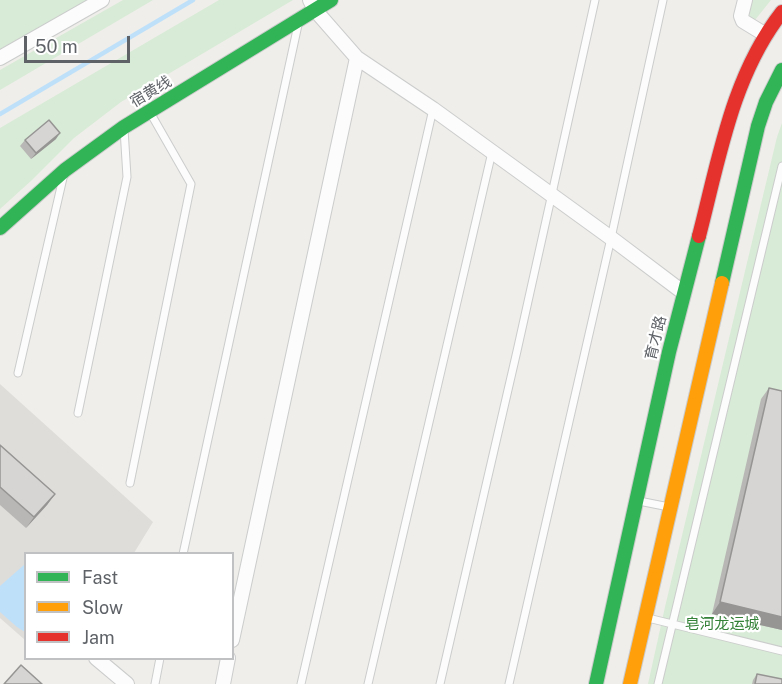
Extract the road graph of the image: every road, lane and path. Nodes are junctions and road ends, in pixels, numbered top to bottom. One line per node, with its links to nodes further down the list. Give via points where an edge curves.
1 (102, 0): 10 (street)
2 (331, 0): 6 (street, 宿黄线)
3 (595, 0): 19 (lane)
4 (663, 0): 21 (lane)
5 (745, 0): 9 (street, via 743,21)
6 (312, 5): 8 (street, 宿黄线); 11 (street)
7 (782, 12): 9 (street, 育才路)
8 (300, 20): 14 (street, 宿黄线); 28 (lane)
9 (766, 35): 22 (street, 育才路, via 736,95)
10 (0, 58)
11 (357, 58): 13 (street); 31 (street)
12 (782, 70): 27 (street, via 758,126)
13 (433, 109): 16 (street); 39 (lane)
14 (150, 112): 15 (street, 宿黄线); 25 (lane, via 191,184)
15 (124, 127): 18 (street, 宿黄线); 24 (lane, via 127,177)
16 (492, 152): 19 (street); 40 (lane)
17 (782, 166): 30 (lane)
18 (65, 170): 20 (street, 宿黄线); 23 (lane)
19 (552, 195): 21 (street); 41 (lane)
20 (0, 228)
21 (611, 238): 22 (street); 42 (lane)
22 (684, 293): 26 (street, 育才路)
23 (18, 373)
24 (78, 413)
25 (130, 483)
26 (637, 501): 27 (lane); 43 (street, 育才路)
27 (671, 507): 29 (street)
28 (183, 552)
29 (646, 618): 30 (lane); 44 (street)
30 (672, 624): 32 (lane); 45 (lane)
31 (234, 631)
32 (782, 651)
33 (98, 660): 36 (street)
34 (160, 660): 37 (lane)
35 (228, 660): 38 (street)
36 (127, 684)
37 (155, 684)
38 (223, 684)
39 (301, 684)
40 (368, 684)
41 (440, 684)
42 (509, 684)
43 (596, 684)
44 (630, 684)
45 (658, 684)

